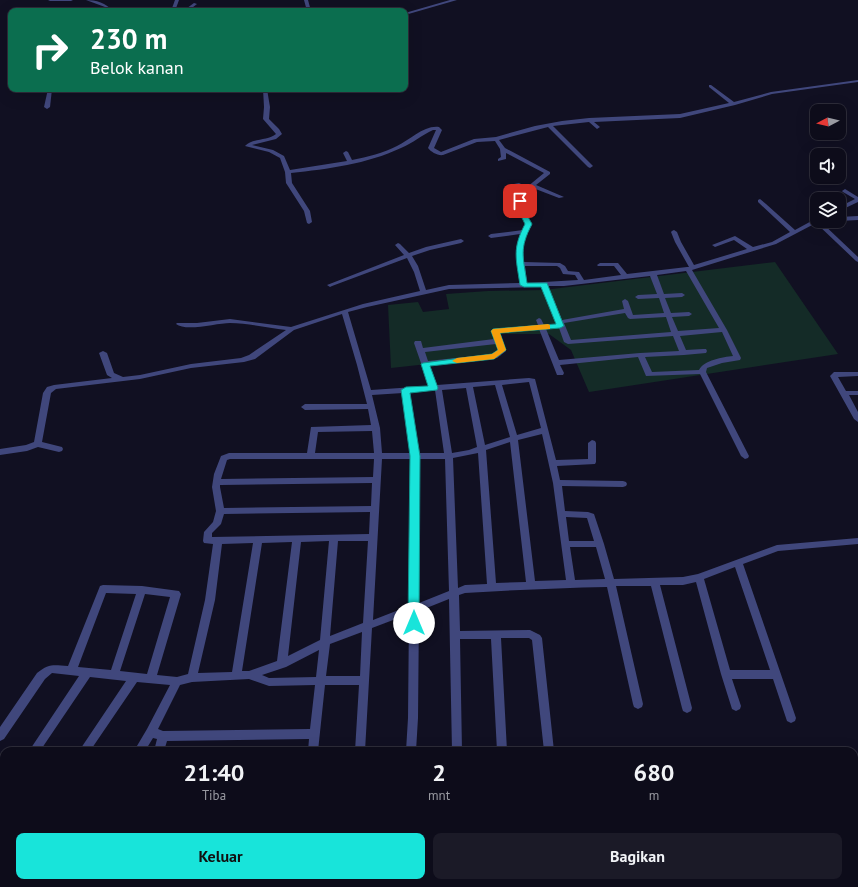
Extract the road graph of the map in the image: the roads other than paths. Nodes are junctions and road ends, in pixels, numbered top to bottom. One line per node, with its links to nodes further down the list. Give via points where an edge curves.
1 (50, 0): 2 (street)
2 (70, 0)
3 (88, 0): 6 (street)
4 (455, 0): 8 (street)
5 (195, 4): 7 (street)
6 (108, 8)
7 (189, 8)
8 (408, 13)
9 (858, 81): 13 (street, via 789,89)
10 (711, 86): 13 (street)
11 (50, 92): 14 (street)
12 (265, 92): 32 (street, via 266,119 278,134 274,138 248,146 278,154 282,157)
13 (733, 104): 16 (street, via 680,116)
14 (47, 107)
15 (559, 116): 17 (street)
16 (589, 120): 17 (street); 20 (street)
17 (562, 123): 19 (street)
18 (425, 124): 21 (street)
19 (550, 126): 22 (street); 31 (street)
20 (597, 127)
21 (430, 128): 24 (street, via 439,130 431,148 437,154 444,154 476,140); 29 (street, via 401,147)
22 (535, 128): 23 (street); 24 (street)
23 (530, 136)
24 (496, 139): 25 (street)
25 (503, 149): 27 (street, via 504,158); 28 (street)
26 (346, 153): 29 (street)
27 (500, 160)
28 (523, 160): 30 (street); 34 (street, via 548,173)
29 (350, 161): 32 (street)
30 (515, 164)
31 (590, 166)
32 (288, 172): 42 (street, via 289,183 307,211)
33 (517, 184): 34 (street)
34 (530, 188): 36 (street); 45 (street, via 520,201 520,208 529,224)
35 (845, 191): 37 (street)
36 (561, 197)
37 (858, 199): 39 (street)
38 (760, 201): 47 (street)
39 (846, 205)
40 (858, 218): 41 (street)
41 (846, 219)
42 (309, 222)
43 (810, 224): 47 (street)
44 (824, 228): 54 (street)
45 (525, 232): 48 (street); 55 (street, via 519,249)
46 (674, 232): 57 (street)
47 (794, 232): 52 (street, via 774,243)
48 (491, 236)
49 (461, 241): 53 (street, via 428,248)
50 (398, 245): 53 (street)
51 (715, 245): 52 (street, via 735,238)
52 (752, 250): 57 (street)
53 (410, 256): 61 (street); 64 (street)
54 (858, 260)
55 (520, 264): 60 (street, via 558,264 563,267 565,273 577,273); 62 (street)
56 (600, 265): 59 (street, via 616,264)
57 (691, 269): 58 (street); 77 (street)
58 (653, 274): 59 (street); 66 (street)
59 (626, 277): 60 (street)
60 (582, 282): 63 (street)
61 (330, 285)
62 (524, 285): 63 (street); 64 (street, via 449,287)
63 (544, 285): 74 (street)
64 (424, 293): 69 (street)
65 (682, 295): 66 (street)
66 (661, 296): 67 (street); 71 (street)
67 (638, 297)
68 (625, 301): 70 (street)
69 (344, 311): 76 (street); 96 (street)
70 (628, 311): 71 (street, via 630,317); 74 (street, via 597,314 591,318)
71 (668, 314): 72 (street); 78 (street)
72 (689, 314)
73 (179, 324): 76 (street, via 197,325 230,321)
74 (560, 324): 75 (street); 78 (street, via 568,342)
75 (541, 325): 79 (street, via 495,331); 86 (street)
76 (292, 329): 91 (street, via 252,357)
77 (724, 330): 78 (street); 88 (street, via 737,358 713,362 704,366)
78 (675, 333): 84 (street)
79 (499, 341): 81 (street); 87 (street, via 502,350 494,356)
80 (418, 343): 81 (street)
81 (421, 350): 87 (street)
82 (703, 351): 84 (street)
83 (103, 352): 91 (street, via 111,375)
84 (684, 353): 85 (street)
85 (640, 355): 86 (street); 88 (street, via 649,374)
86 (556, 363): 89 (street)
87 (426, 364): 94 (street)
88 (702, 372): 114 (street)
89 (560, 373)
90 (858, 374): 97 (street, via 834,375)
91 (122, 379): 106 (street, via 50,389 46,395)
92 (498, 383): 93 (street); 103 (street, via 532,381); 104 (street)
93 (469, 385): 94 (street); 108 (street)
94 (436, 388): 95 (street); 113 (street)
95 (406, 390): 96 (street); 112 (street)
96 (369, 393): 99 (street)
97 (843, 394): 98 (street); 101 (street)
98 (858, 394)
99 (372, 406): 100 (street); 102 (street)
100 (305, 407)
101 (857, 416)
102 (376, 428): 110 (street, via 314,429); 111 (street)
103 (545, 430): 104 (street); 115 (street)
104 (514, 438): 108 (street); 135 (street)
105 (592, 443): 115 (street, via 592,462)
106 (38, 444): 107 (street); 109 (street)
107 (59, 449)
108 (482, 450): 113 (street); 137 (street)
109 (0, 452)
110 (311, 455): 111 (street); 117 (street, via 227,456 224,458)
111 (378, 455): 112 (street); 116 (street)
112 (415, 456): 113 (street); 140 (street)
113 (448, 456): 139 (street)
114 (745, 456)
115 (552, 463): 118 (street)
116 (376, 480): 117 (street); 120 (street)
117 (217, 482): 121 (street)
118 (557, 484): 119 (street); 122 (street)
119 (623, 484)
120 (375, 509): 121 (street); 124 (street)
121 (220, 511): 127 (street, via 217,524 208,532 206,540)
122 (562, 514): 129 (street); 130 (street, via 591,516)
123 (334, 537): 124 (street); 125 (street); 144 (street)
124 (373, 537): 141 (street)
125 (297, 539): 126 (street); 145 (street)
126 (258, 540): 127 (street); 151 (street)
127 (218, 542): 155 (street, via 210,600)
128 (857, 543): 131 (street, via 777,548)
129 (566, 544): 130 (street); 136 (street)
130 (600, 544): 134 (street)
131 (738, 562): 132 (street); 150 (street)
132 (699, 577): 133 (street); 148 (street)
133 (655, 583): 134 (street); 161 (street)
134 (610, 584): 136 (street); 159 (street)
135 (531, 585): 136 (street); 137 (street)
136 (571, 585)
137 (492, 587): 139 (street)
138 (142, 590): 146 (street, via 101,591); 149 (street); 154 (street, via 176,594)
139 (454, 592): 140 (street); 143 (street)
140 (414, 607): 141 (street); 173 (street)
141 (367, 626): 144 (street); 156 (street)
142 (496, 634): 143 (street); 175 (street); 176 (street, via 530,634 537,638)
143 (454, 635): 174 (street)
144 (325, 642): 145 (street); 158 (street)
145 (282, 664): 152 (street)
146 (72, 670): 147 (street); 165 (street, via 51,669 45,672)
147 (88, 672): 149 (street); 167 (street)
148 (726, 674): 150 (street); 160 (street)
149 (114, 675): 153 (street)
150 (776, 675): 162 (street)
151 (236, 676): 152 (street); 155 (street)
152 (249, 676): 158 (street, via 269,682)
153 (134, 677): 154 (street); 168 (street)
154 (151, 678): 157 (street)
155 (192, 678): 157 (street)
156 (364, 680): 158 (street); 172 (street)
157 (177, 681): 163 (street)
158 (319, 681): 164 (street)
159 (638, 704)
160 (736, 706)
161 (687, 708)
162 (791, 718)
163 (151, 732): 166 (street); 169 (street)
164 (315, 734): 166 (street); 171 (street)
165 (0, 736)
166 (163, 736): 170 (street)
167 (37, 747)
168 (87, 747)
169 (142, 747)
170 (160, 747)
171 (313, 747)
172 (360, 747)
173 (411, 747)
174 (457, 747)
175 (502, 747)
176 (549, 747)
177 (434, 887): 178 (street)
178 (456, 887)

